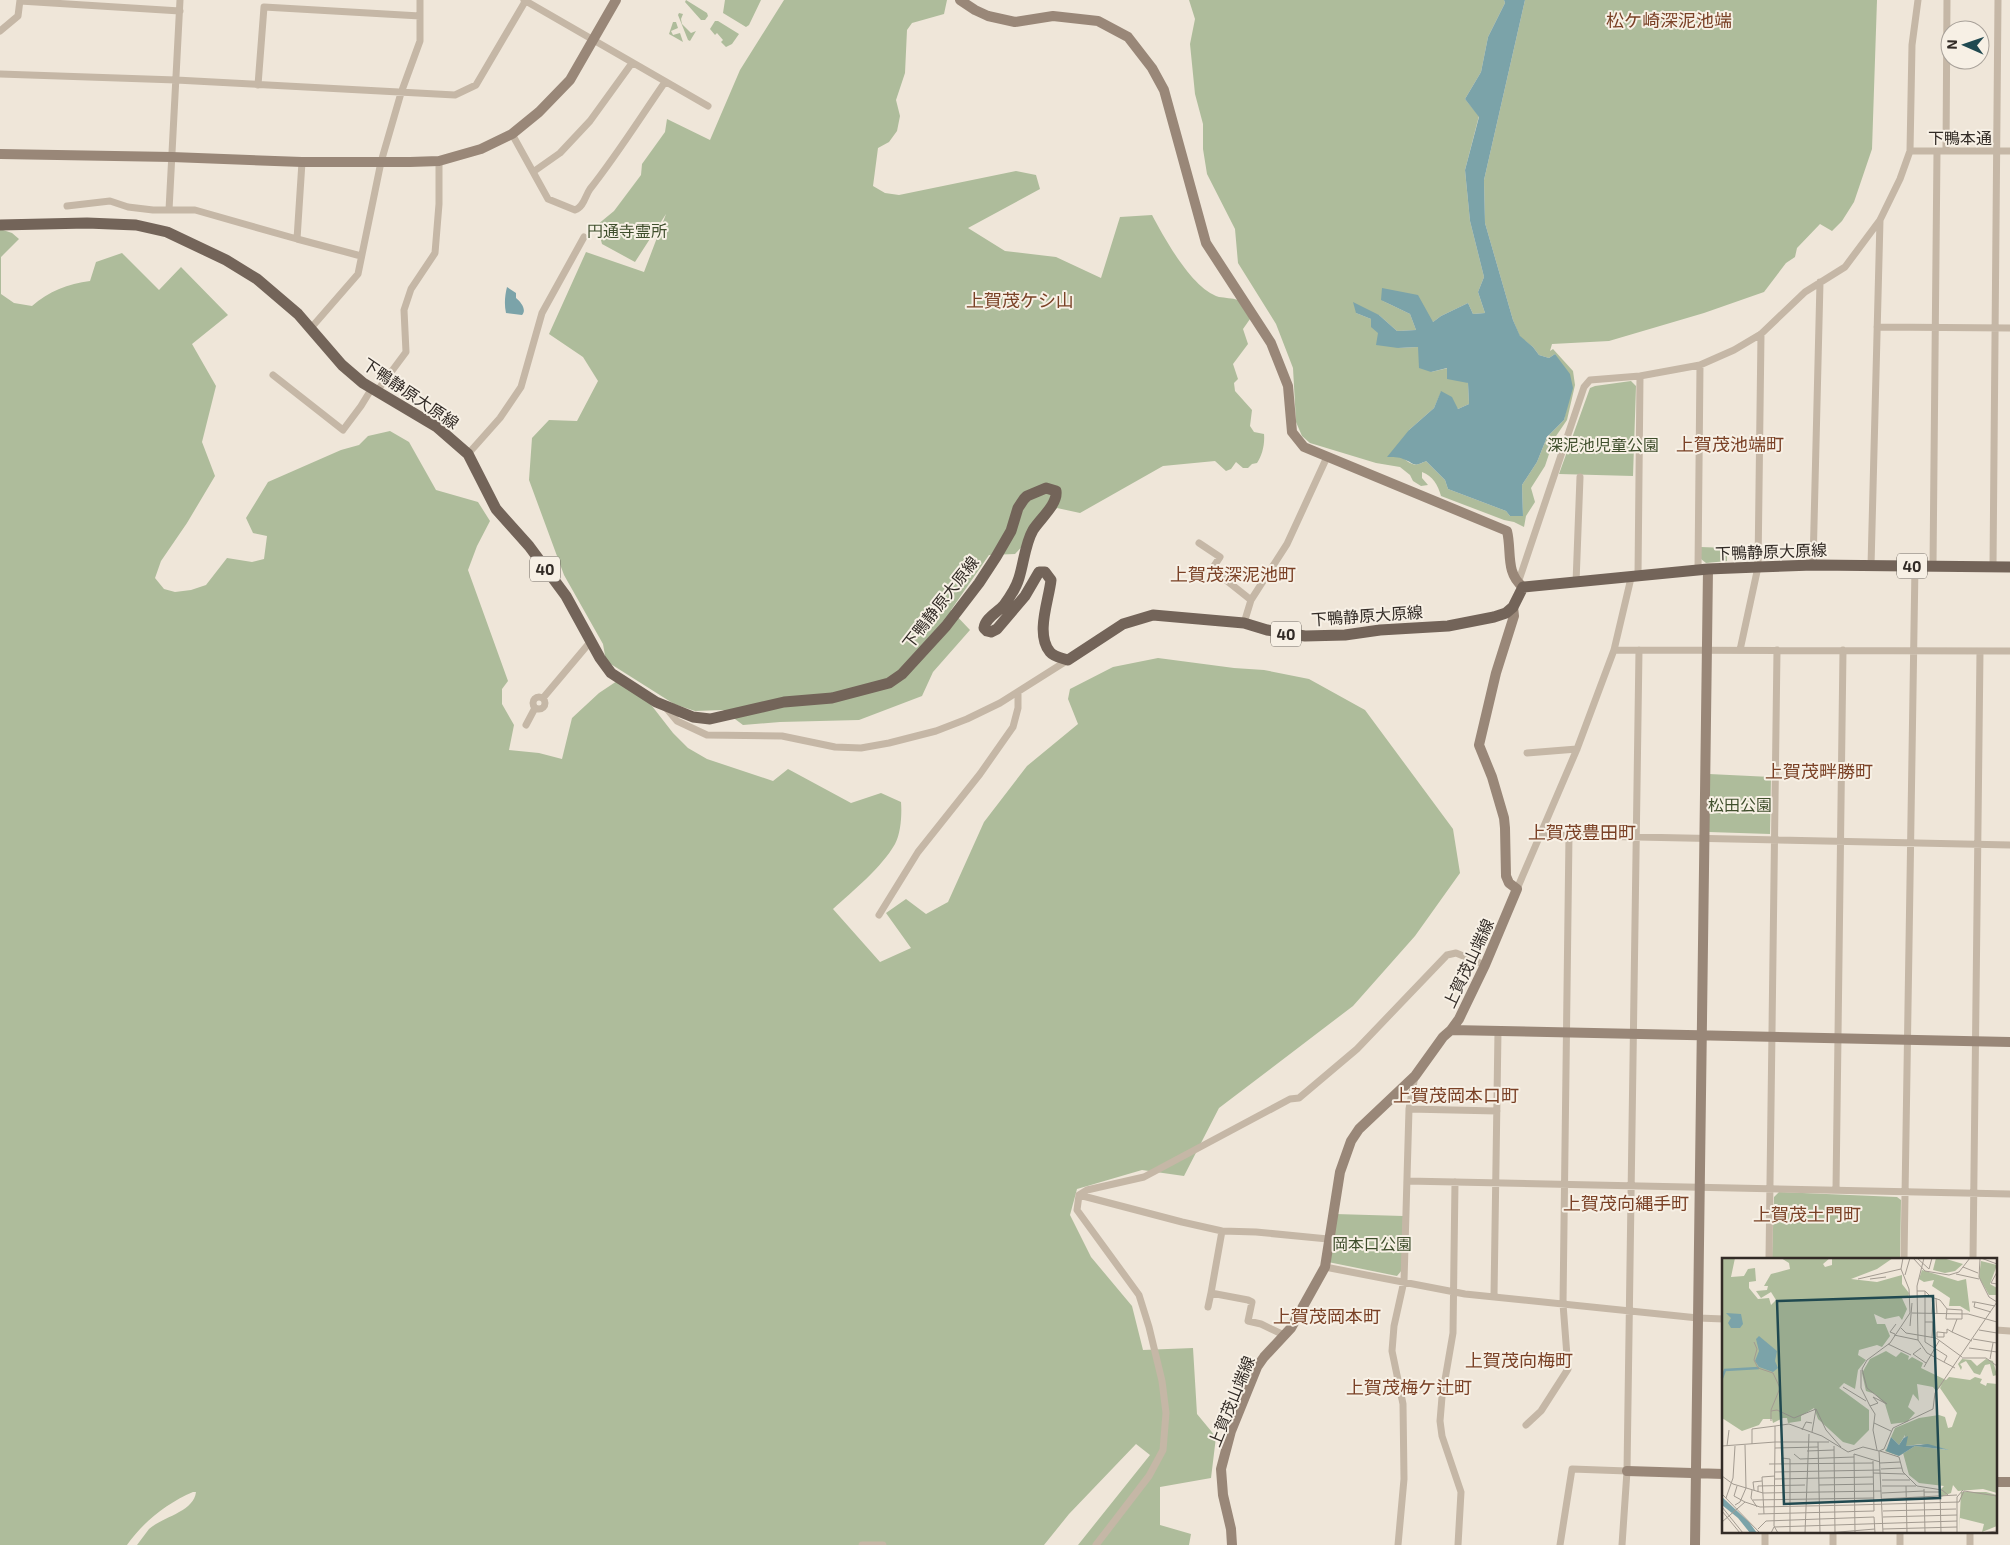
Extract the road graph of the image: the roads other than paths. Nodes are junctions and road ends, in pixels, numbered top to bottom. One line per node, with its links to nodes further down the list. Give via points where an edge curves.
1 (20, 0): 10 (street); 12 (street, via 18,16)
2 (180, 0): 10 (street)
3 (420, 0): 11 (street)
4 (525, 0): 13 (street); 19 (street, via 476,86 455,95)
5 (616, 0): 13 (street)
6 (960, 0): 52 (street, via 996,18 1015,22 1053,16 1098,22 1128,38 1152,68 1164,90 1206,242 1257,319 1282,370 1290,400 1292,432 1304,447)
7 (1918, 0): 22 (street, via 1912,45)
8 (1948, 0): 24 (street)
9 (1998, 0): 25 (street)
10 (180, 11): 16 (street)
11 (420, 16): 18 (street, via 264,7); 19 (street, via 420,41)
12 (0, 31)
13 (593, 40): 14 (street); 21 (street, via 570,80)
14 (632, 63): 17 (street); 32 (street, via 590,120 560,153)
15 (0, 74): 16 (street)
16 (176, 80): 18 (street); 28 (street)
17 (665, 82): 20 (street); 32 (street, via 580,208 575,210 548,199)
18 (258, 85): 19 (street)
19 (401, 92): 31 (street)
20 (708, 106)
21 (512, 134): 29 (street, via 481,149); 32 (street)
22 (1910, 151): 23 (street, 下鴨本通); 35 (street)
23 (1937, 151): 24 (street, 下鴨本通); 43 (street)
24 (1946, 151): 25 (street, 下鴨本通)
25 (1997, 151): 26 (street, 下鴨本通); 44 (street)
26 (2010, 151)
27 (0, 154): 28 (street)
28 (172, 157): 30 (street); 34 (street)
29 (439, 161): 31 (street); 50 (street, via 435,252 411,289 404,310 406,352)
30 (302, 162): 31 (street); 38 (street)
31 (381, 162): 39 (street)
32 (533, 172)
33 (67, 206): 34 (street, via 110,201 128,207)
34 (169, 210): 38 (street, via 195,210)
35 (1880, 220): 40 (street, via 1845,267); 41 (street)
36 (0, 225): 42 (main road, 下鴨静原大原線 / 40, via 87,223 167,232 257,279)
37 (584, 237): 51 (street, via 542,313 521,387 500,418)
38 (297, 239): 39 (street)
39 (361, 256): 42 (street, via 358,274)
40 (1820, 282): 46 (street); 55 (street)
41 (1878, 327): 43 (street); 56 (street)
42 (311, 328): 50 (main road, 下鴨静原大原線 / 40, via 342,365)
43 (1935, 328): 44 (street); 58 (street)
44 (1995, 328): 45 (street); 60 (street)
45 (2010, 328)
46 (1761, 334): 47 (street); 59 (street)
47 (1700, 365): 49 (street); 62 (street)
48 (273, 375): 50 (street, via 343,430)
49 (1640, 376): 63 (street); 65 (street, via 1590,380 1584,386)
50 (374, 389): 51 (main road, 下鴨静原大原線 / 40, via 437,427)
51 (468, 454): 69 (main road, 下鴨静原大原線 / 40, via 496,509 529,546 566,596)
52 (1327, 457): 65 (street, via 1507,531 1511,569); 66 (street, via 1287,544)
53 (1580, 477): 64 (street)
54 (1199, 543): 66 (street, via 1220,557 1212,569)
55 (1814, 565): 56 (main road, 下鴨静原大原線 / 40); 59 (main road, 下鴨静原大原線 / 40)
56 (1871, 566): 57 (main road, 下鴨静原大原線 / 40)
57 (1915, 566): 58 (main road, 下鴨静原大原線 / 40); 76 (street)
58 (1933, 566): 60 (main road, 下鴨静原大原線 / 40)
59 (1758, 567): 62 (main road, 下鴨静原大原線 / 40); 73 (street)
60 (1993, 567): 61 (main road, 下鴨静原大原線 / 40)
61 (2010, 567)
62 (1703, 570): 63 (main road, 下鴨静原大原線 / 40); 72 (street)
63 (1634, 577): 64 (main road, 下鴨静原大原線 / 40); 70 (street)
64 (1576, 583): 65 (main road, 下鴨静原大原線 / 40)
65 (1520, 585): 67 (main road)
66 (1251, 600): 68 (street)
67 (1512, 607): 68 (main road, 下鴨静原大原線 / 40, via 1494,617 1448,626 1315,637); 94 (street, via 1514,616 1479,745 1504,818 1506,876)
68 (1244, 623): 79 (main road, 下鴨静原大原線 / 40, via 1153,615 1123,624)
69 (591, 641): 81 (main road, 下鴨静原大原線 / 40, via 611,673); 82 (street, via 543,698 533,699 535,708)
70 (1614, 650): 71 (street); 83 (street)
71 (1639, 650): 72 (street); 87 (street)
72 (1707, 650): 73 (street); 88 (street)
73 (1740, 650): 74 (street)
74 (1777, 650): 75 (street); 89 (street)
75 (1843, 650): 76 (street); 90 (street)
76 (1914, 651): 77 (street); 91 (street)
77 (1980, 651): 78 (street); 92 (street)
78 (2010, 651)
79 (1068, 660): 80 (street); 81 (main road, 下鴨静原大原線 / 40, via 1055,656 1046,642 1044,615 1051,580 1045,572 1039,572 1025,596 997,629 991,632 984,628 1012,593 1030,537 1054,502 1056,491 1046,488 1024,499 1007,537 979,583 946,626 902,674 889,683 832,698 784,702 710,719 693,717)
80 (1018, 692): 81 (street, via 936,731 861,748 835,747 782,736 707,735 677,721); 95 (street, via 1014,727 918,852)
81 (663, 705)
82 (526, 725)
83 (1577, 750): 84 (street); 85 (street)
84 (1527, 753)
85 (1542, 835): 86 (street); 94 (street)
86 (1569, 836): 87 (street); 99 (street)
87 (1636, 837): 88 (street); 100 (street)
88 (1706, 838): 89 (street); 101 (street)
89 (1774, 840): 90 (street); 102 (street)
90 (1840, 841): 91 (street); 103 (street)
91 (1911, 843): 92 (street); 104 (street)
92 (1978, 844): 93 (street); 105 (street)
93 (2010, 845)
94 (1517, 889): 96 (street, 上賀茂山端線)
95 (879, 915)
96 (1485, 965): 97 (street, 上賀茂山端線); 121 (street, via 1456,953 1446,955 1357,1050 1299,1098 1290,1099 1144,1177 1087,1190)
97 (1451, 1030): 98 (street); 107 (street, 上賀茂山端線)
98 (1498, 1031): 99 (street); 109 (street)
99 (1566, 1032): 100 (street); 113 (street)
100 (1633, 1034): 101 (street); 114 (street)
101 (1702, 1036): 102 (street); 115 (street)
102 (1772, 1037): 103 (street); 116 (street)
103 (1838, 1038): 104 (street); 117 (street)
104 (1908, 1040): 105 (street); 118 (street)
105 (1976, 1042): 106 (street); 119 (street)
106 (2010, 1042)
107 (1415, 1076): 108 (street); 123 (street, 上賀茂山端線, via 1359,1129 1351,1141 1340,1172)
108 (1409, 1109): 109 (street); 110 (street)
109 (1497, 1111): 112 (street)
110 (1407, 1181): 111 (street); 128 (street)
111 (1455, 1182): 112 (street); 129 (street)
112 (1496, 1183): 113 (street); 131 (street)
113 (1565, 1184): 114 (street); 132 (street)
114 (1631, 1186): 115 (street); 134 (street)
115 (1700, 1187): 116 (street); 135 (street)
116 (1770, 1189): 117 (street); 124 (street)
117 (1836, 1190): 118 (street)
118 (1905, 1192): 119 (street); 125 (street)
119 (1974, 1194): 120 (street); 126 (street)
120 (2010, 1194)
121 (1079, 1195): 122 (street); 148 (street, via 1077,1210 1139,1295 1166,1413 1163,1450 1149,1476)
122 (1222, 1230): 123 (street); 130 (street)
123 (1328, 1239): 127 (street, 上賀茂山端線)
124 (1769, 1258)
125 (1904, 1258)
126 (1973, 1258)
127 (1325, 1267): 128 (street); 137 (street, 上賀茂山端線)
128 (1404, 1281): 129 (street); 150 (street, via 1392,1351 1403,1412 1404,1479)
129 (1454, 1292): 131 (street); 151 (street, via 1453,1333 1440,1421 1461,1492)
130 (1211, 1293): 133 (street); 137 (street, via 1252,1302 1248,1321)
131 (1494, 1296): 132 (street)
132 (1563, 1304): 134 (street); 138 (street, via 1568,1369 1541,1411)
133 (1208, 1307)
134 (1630, 1311): 135 (street); 139 (street)
135 (1698, 1318): 136 (street); 140 (street)
136 (1722, 1318)
137 (1284, 1335): 149 (street, 上賀茂山端線, via 1257,1368 1231,1431 1221,1469)
138 (1526, 1425)
139 (1626, 1471): 140 (street); 152 (street, via 1572,1469); 153 (street)
140 (1696, 1473): 141 (street); 154 (street)
141 (1722, 1474)
142 (1765, 1532): 155 (street)
143 (1833, 1532): 156 (street)
144 (1900, 1532): 157 (street)
145 (1970, 1532): 158 (street)
146 (862, 1545): 147 (street)
147 (883, 1545)
148 (1096, 1545)
149 (1232, 1545)
150 (1398, 1545)
151 (1458, 1545)
152 (1560, 1545)
153 (1622, 1545)
154 (1695, 1545)
155 (1765, 1545)
156 (1833, 1545)
157 (1900, 1545)
158 (1970, 1545)

